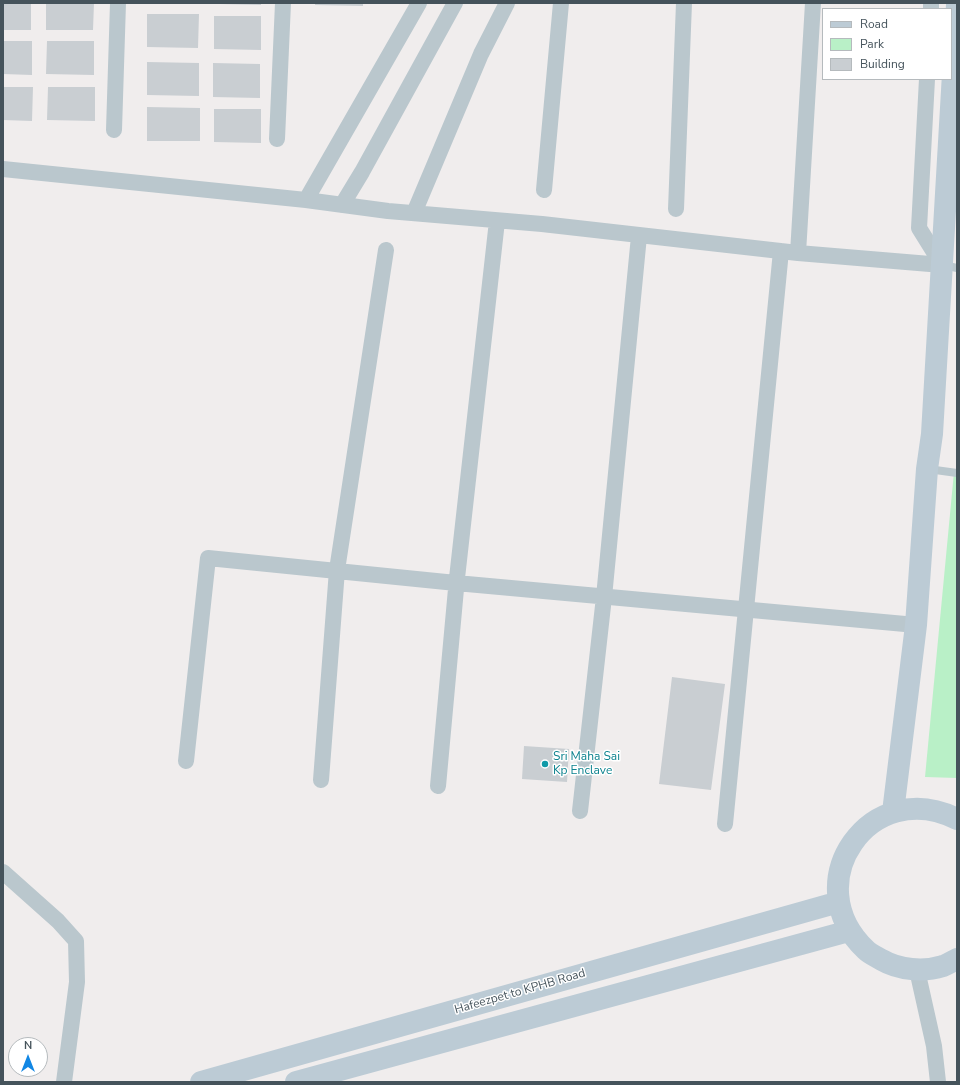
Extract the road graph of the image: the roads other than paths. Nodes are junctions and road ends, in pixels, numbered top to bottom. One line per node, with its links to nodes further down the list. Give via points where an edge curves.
1 (118, 3): 11 (street)
2 (283, 3): 12 (street)
3 (419, 3): 15 (street)
4 (456, 3): 16 (street)
5 (507, 3): 18 (street, via 481,54)
6 (561, 3): 14 (street)
7 (684, 3): 17 (street)
8 (813, 3): 23 (street)
9 (957, 5): 24 (main road)
10 (927, 80): 24 (street, via 919,228)
11 (114, 130)
12 (277, 139)
13 (3, 169): 15 (street)
14 (544, 190)
15 (306, 200): 16 (street)
16 (342, 205): 18 (street)
17 (676, 209)
18 (414, 213): 19 (street)
19 (497, 221): 20 (street); 28 (street)
20 (639, 236): 22 (street); 29 (street)
21 (386, 250): 27 (street)
22 (781, 251): 23 (street); 30 (street)
23 (798, 253): 24 (street)
24 (950, 267): 25 (main road)
25 (927, 469): 26 (lane); 31 (main road)
26 (957, 473)
27 (337, 570): 28 (street); 32 (street, via 208,558); 33 (street)
28 (456, 583): 29 (street); 34 (street)
29 (604, 597): 30 (street); 35 (street)
30 (746, 610): 31 (street); 38 (street)
31 (916, 625): 36 (main road)
32 (186, 762)
33 (321, 780)
34 (438, 786)
35 (580, 810)
36 (893, 812): 37 (main road, via 914,809 934,811); 40 (main road, via 872,822 856,838 844,857 838,879)
37 (957, 819)
38 (725, 824)
39 (3, 872): 44 (street, via 58,921 76,941 77,982)
40 (839, 902): 41 (main road); 45 (main road, Hafeezpet to KPHB Road)
41 (849, 931): 43 (main road, via 867,951 890,965); 46 (main road)
42 (957, 959): 43 (main road, via 944,966)
43 (917, 970): 47 (street, via 934,1046)
44 (64, 1082)
45 (201, 1082)
46 (296, 1082)
47 (938, 1082)

